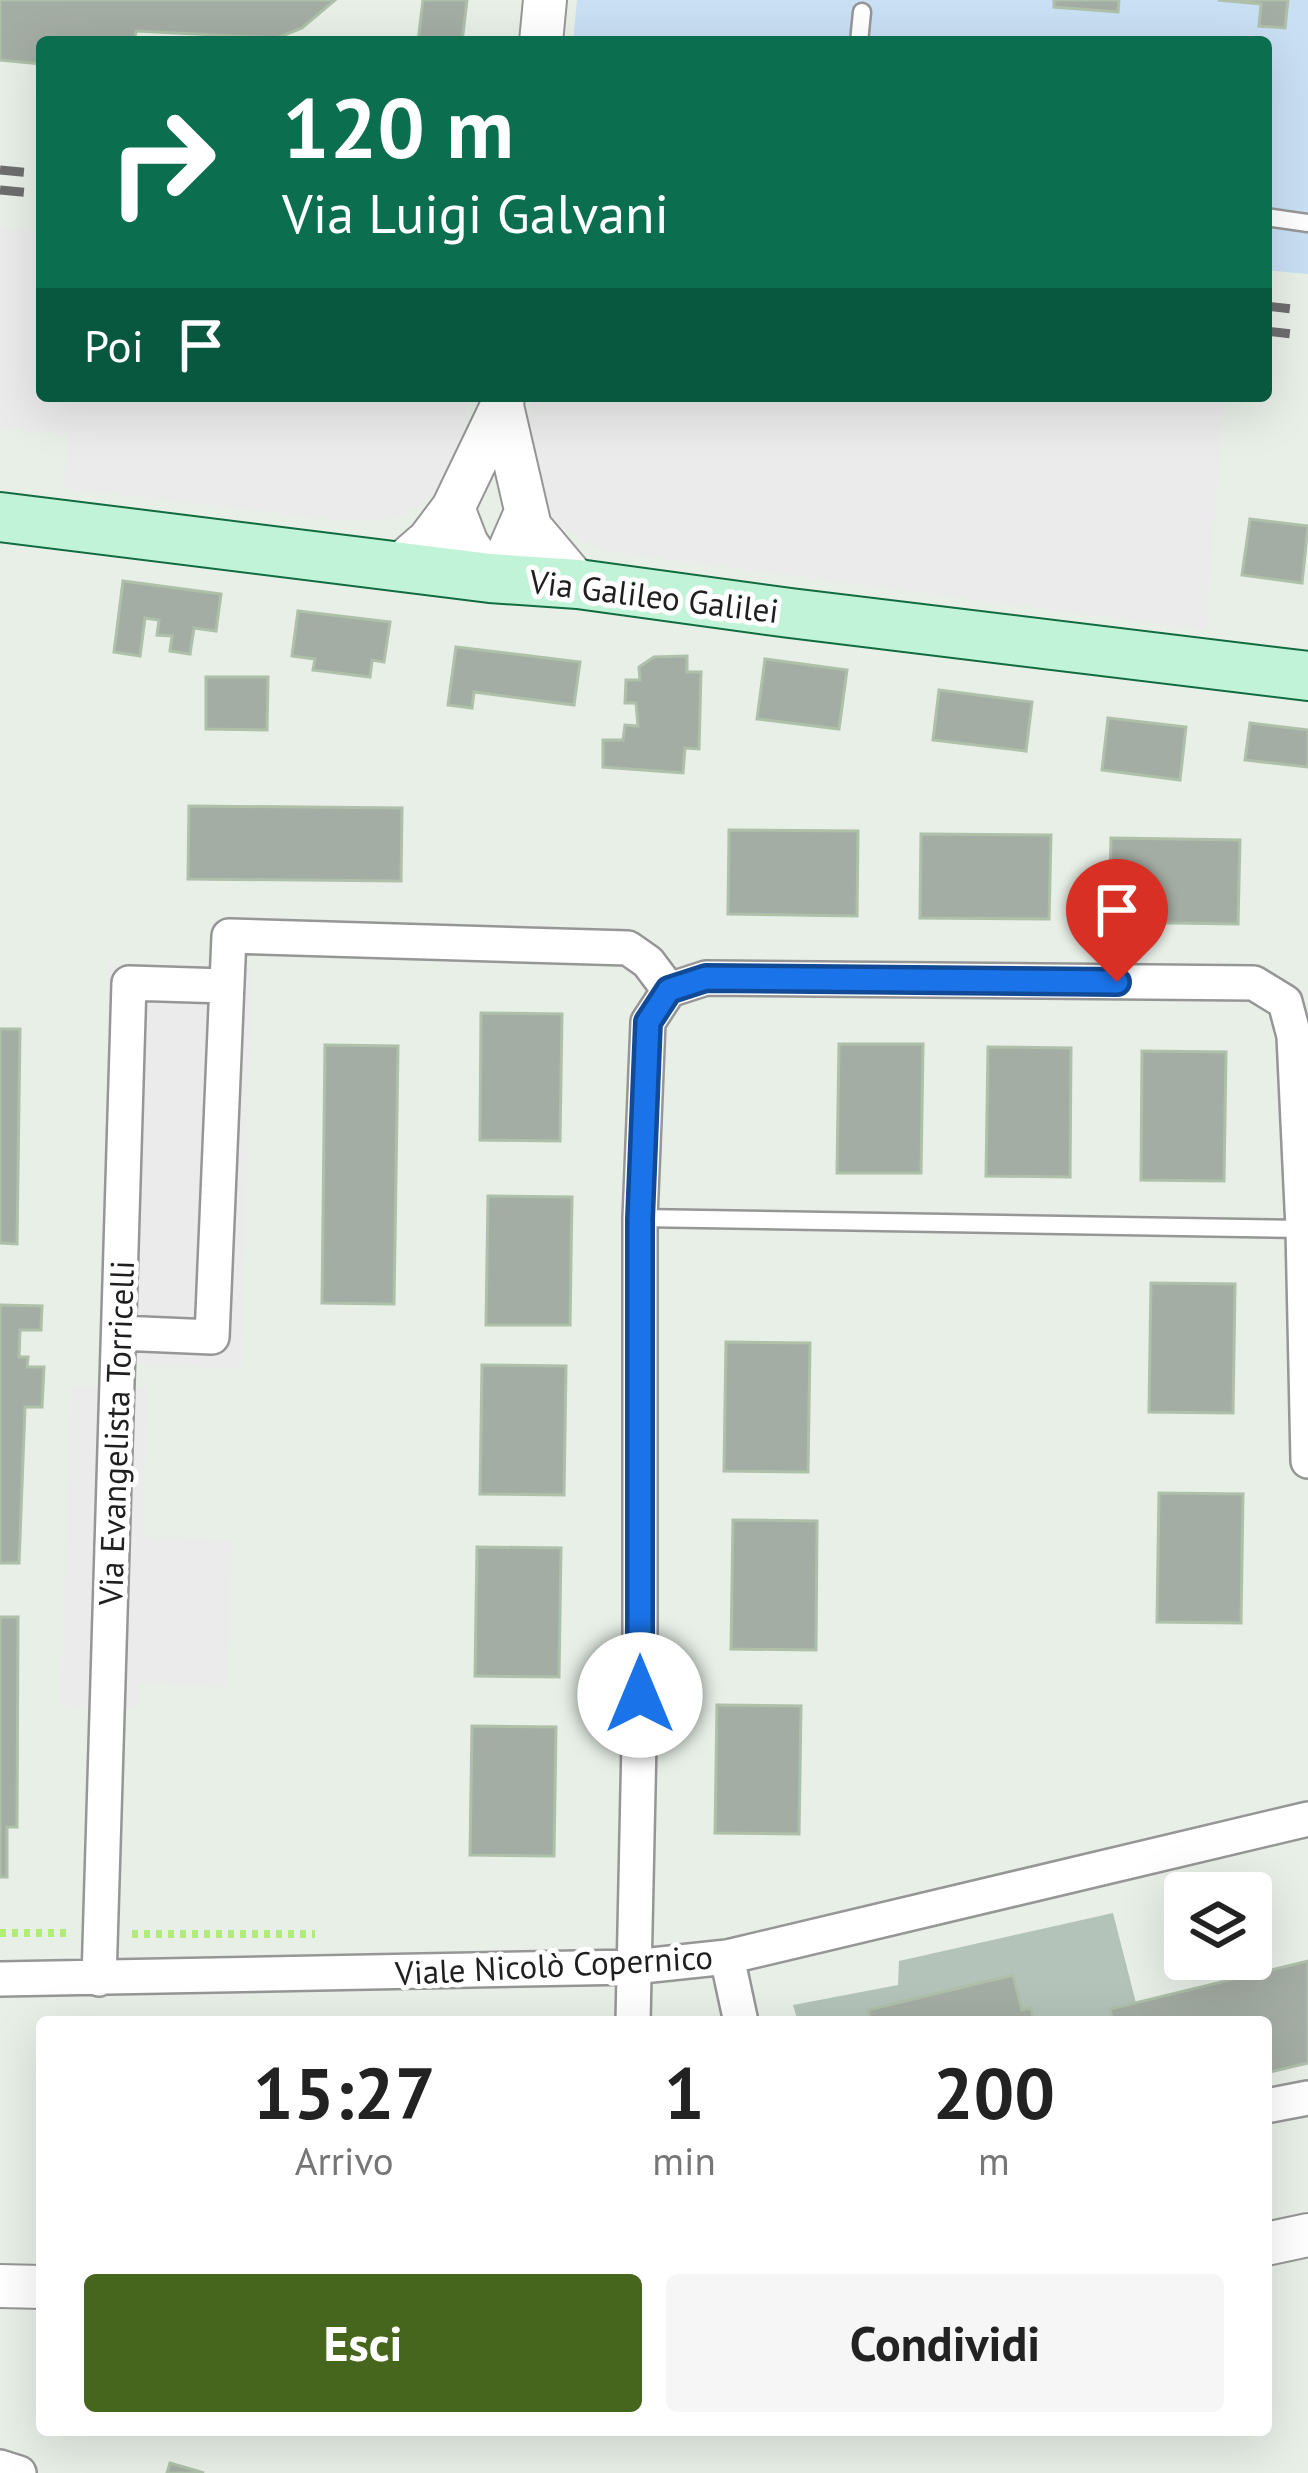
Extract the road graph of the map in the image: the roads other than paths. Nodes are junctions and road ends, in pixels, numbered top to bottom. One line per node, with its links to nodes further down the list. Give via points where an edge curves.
1 (545, 0): 3 (street)
2 (862, 12): 4 (lane)
3 (542, 36)
4 (860, 36)
5 (1272, 219): 6 (lane)
6 (1308, 223)
7 (502, 402): 9 (street)
8 (502, 402): 10 (street)
9 (453, 508): 12 (street); 13 (street)
10 (526, 512): 13 (street); 14 (street)
11 (0, 517): 12 (main road, Via Galileo Galilei)
12 (398, 567): 13 (main road, Via Galileo Galilei)
13 (490, 578): 14 (main road, Via Galileo Galilei)
14 (578, 584): 15 (main road, Via Galileo Galilei)
15 (1308, 676)
16 (225, 986): 17 (street, via 229,936 628,948); 20 (street, via 212,1337); 20 (street, Via Evangelista Torricelli, via 129,982)
17 (669, 990): 18 (street, via 648,1022); 19 (street, via 706,978 1254,983 1285,1002 1294,1036)
18 (640, 1219): 19 (lane); 24 (street)
19 (1303, 1229): 21 (street)
20 (118, 1333): 26 (street, Via Evangelista Torricelli)
21 (1308, 1461)
22 (1308, 1819): 23 (street, Viale Nicolò Copernico)
23 (727, 1958): 24 (street, Viale Nicolò Copernico); 28 (street)
24 (633, 1967): 26 (street, Viale Nicolò Copernico); 27 (street)
25 (0, 1979): 26 (street, Viale Nicolò Copernico)
26 (99, 1979)
27 (633, 2016)
28 (740, 2016)
29 (1308, 2098): 30 (street)
30 (1272, 2105)
31 (1308, 2235): 32 (street)
32 (1272, 2243)
33 (0, 2286): 34 (street)
34 (36, 2287)
35 (0, 2467): 36 (street)
36 (19, 2473)

